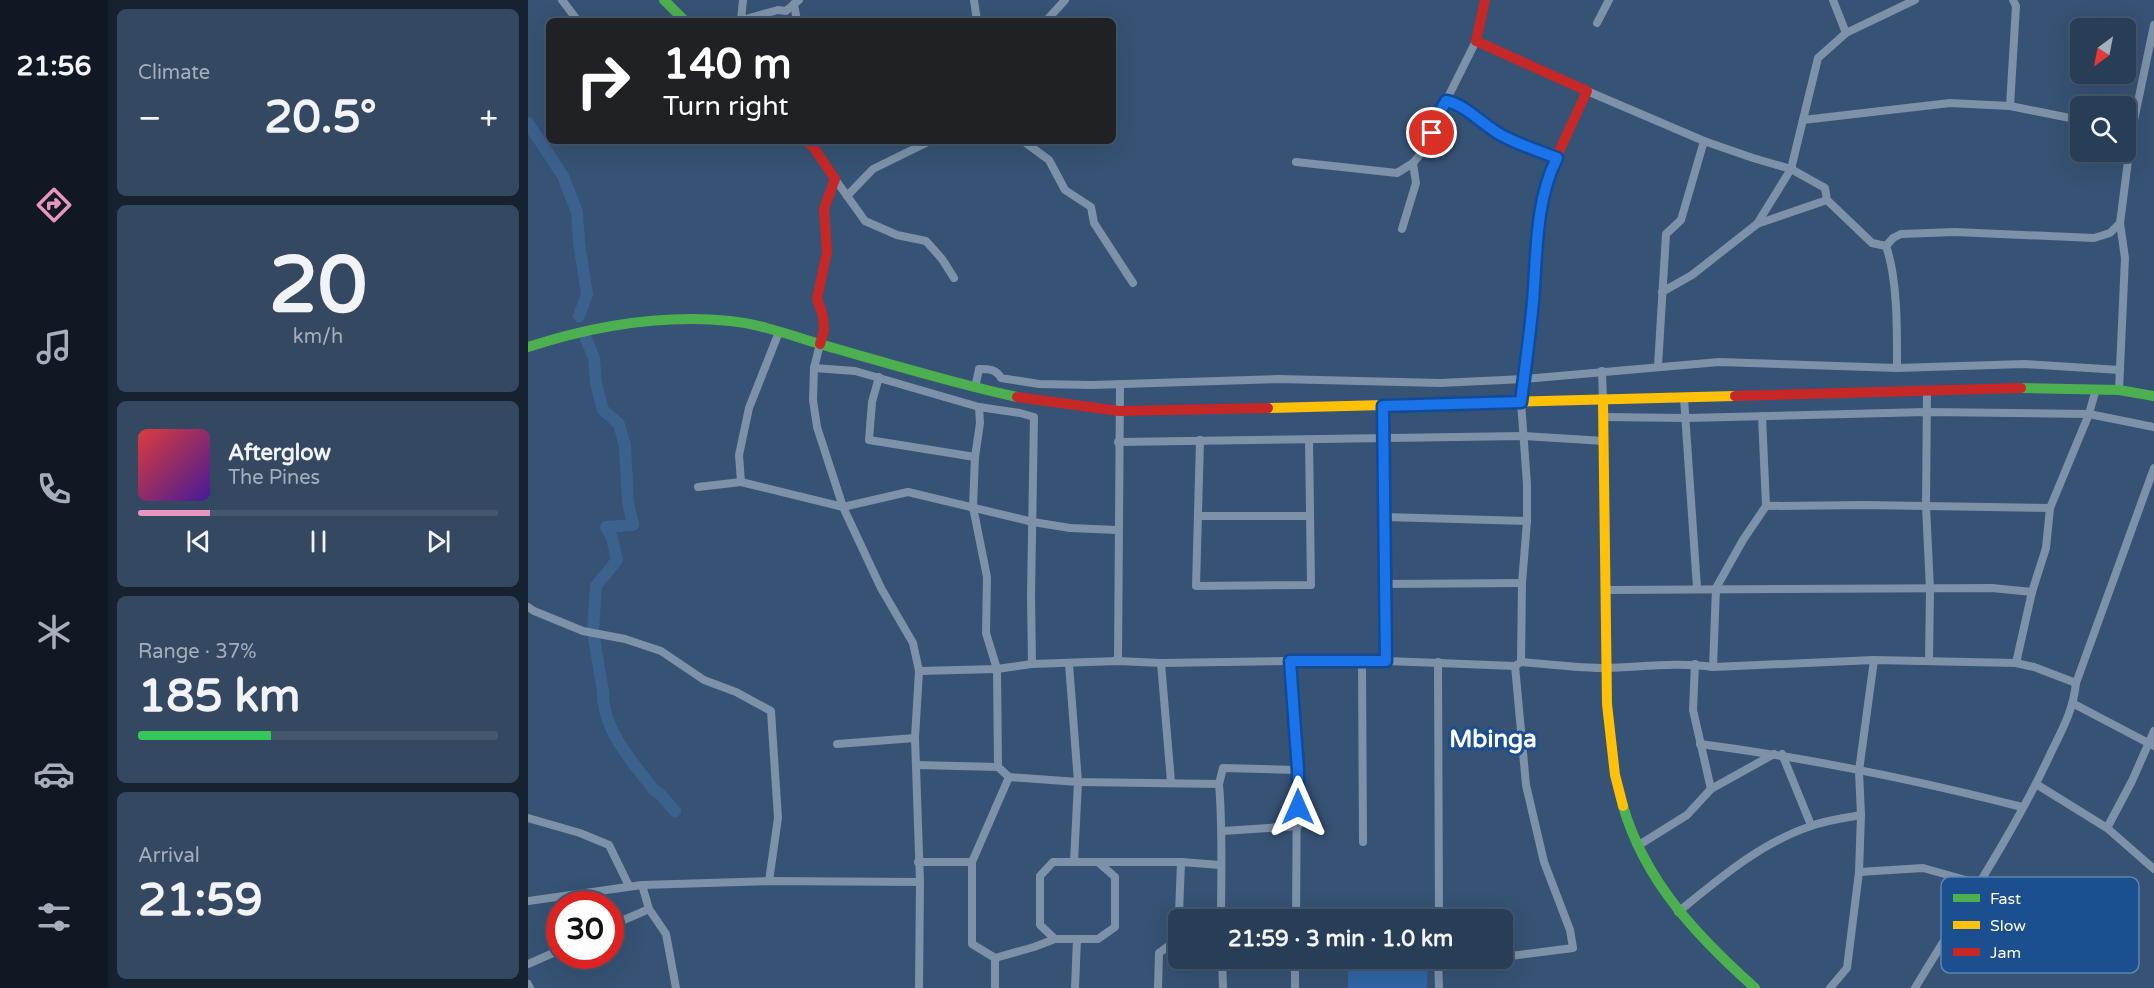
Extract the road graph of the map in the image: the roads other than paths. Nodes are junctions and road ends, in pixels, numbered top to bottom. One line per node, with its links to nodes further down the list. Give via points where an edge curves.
1 (562, 0): 12 (street)
2 (664, 0): 13 (main road)
3 (744, 0): 14 (street)
4 (974, 0): 17 (street)
5 (1065, 0): 18 (street)
6 (1485, 0): 22 (main road)
7 (1609, 0): 19 (street)
8 (1833, 0): 21 (street)
9 (1915, 0): 21 (street)
10 (2013, 0): 26 (street, via 2016,6)
11 (797, 2): 15 (street, via 786,11); 16 (street)
12 (576, 18)
13 (682, 18)
14 (742, 18)
15 (752, 18)
16 (797, 18)
17 (977, 18)
18 (1049, 18)
19 (1597, 24)
20 (2153, 31): 24 (street)
21 (1846, 33): 28 (street, via 1818,58)
22 (1476, 41): 23 (main road); 25 (street)
23 (1587, 91): 29 (street); 33 (main road)
24 (2136, 100)
25 (1446, 101): 33 (street, via 1454,102 1503,136); 36 (street, via 1428,145)
26 (2010, 106): 27 (street); 28 (street, via 1950,103)
27 (2070, 118)
28 (1803, 120): 37 (street)
29 (1704, 141): 37 (street); 47 (street, via 1681,220 1666,234)
30 (809, 144): 38 (main road)
31 (924, 144): 39 (street, via 873,169)
32 (1027, 144): 46 (street, via 1049,160 1065,190 1091,207 1094,223)
33 (1557, 158): 57 (main road, via 1540,215)
34 (1296, 162): 36 (street, via 1397,173)
35 (2126, 162): 42 (street)
36 (1413, 163): 43 (street, via 1416,183)
37 (1791, 169): 40 (street, via 1825,188); 41 (street)
38 (836, 179): 39 (street); 49 (main road, via 824,209 827,252 818,298 824,323)
39 (847, 196): 45 (street, via 865,221 897,235 926,241)
40 (1827, 200): 41 (street); 44 (street, via 1872,243)
41 (1756, 224): 47 (street, via 1692,275)
42 (2120, 224): 44 (street, via 2110,233 2094,238 1955,232 1901,234); 54 (street, via 2125,258)
43 (1402, 229)
44 (1886, 246): 53 (street, via 1891,261)
45 (954, 278)
46 (1133, 283)
47 (1662, 292): 51 (street)
48 (779, 332): 49 (main road); 50 (main road, via 730,321 664,319 571,333); 84 (street, via 749,408 739,455)
49 (820, 344): 52 (street); 59 (main road)
50 (528, 347)
51 (1658, 366): 53 (street, via 1719,362); 55 (street)
52 (814, 368): 56 (street, via 855,370); 88 (street, via 816,427)
53 (1897, 368): 54 (street, via 2024,364)
54 (2120, 370): 61 (street)
55 (1602, 371): 57 (street); 65 (street)
56 (879, 378): 68 (street); 82 (street, via 872,402 869,440)
57 (1524, 379): 58 (street, via 1440,383 1279,379); 66 (main road)
58 (1119, 384): 59 (street, via 1040,384 1009,380 992,369 979,369); 69 (street)
59 (975, 388): 69 (main road)
60 (2096, 389): 61 (main road); 62 (main road); 71 (street)
61 (2119, 390): 63 (main road)
62 (1927, 391): 64 (main road); 70 (street)
63 (2154, 396)
64 (1684, 398): 65 (main road); 74 (street)
65 (1603, 400): 66 (main road); 73 (main road)
66 (1521, 402): 67 (main road); 76 (street)
67 (1383, 406): 69 (main road); 77 (street)
68 (979, 407): 82 (street); 95 (street, via 1035,417)
69 (1119, 411): 81 (street)
70 (1927, 412): 71 (street); 72 (street); 87 (street)
71 (2089, 414): 75 (street); 90 (street)
72 (1762, 416): 74 (street); 86 (street)
73 (1603, 417): 74 (street); 80 (main road)
74 (1686, 418): 99 (street)
75 (2154, 427)
76 (1523, 436): 77 (street); 80 (street); 94 (street)
77 (1384, 439): 79 (street); 93 (street)
78 (1200, 440): 79 (street); 81 (street); 91 (street)
79 (1309, 440): 92 (street)
80 (1604, 441): 102 (main road)
81 (1118, 442): 96 (street)
82 (975, 458): 89 (street)
83 (2154, 468): 122 (street)
84 (741, 482): 85 (street); 88 (street)
85 (698, 487)
86 (1766, 506): 87 (street); 100 (street)
87 (1926, 506): 90 (street); 101 (street)
88 (843, 507): 89 (street, via 908,492); 121 (street, via 881,588 913,643)
89 (972, 507): 95 (street); 120 (street, via 987,577 986,633)
90 (2050, 508): 103 (street, via 2046,548)
91 (1199, 516): 92 (street); 92 (street, via 1196,586 1311,585)
92 (1310, 516)
93 (1385, 517): 94 (street); 98 (street)
94 (1527, 520): 97 (street)
95 (1033, 522): 96 (street); 114 (street)
96 (1118, 530): 107 (street)
97 (1522, 583): 98 (street); 116 (street)
98 (1385, 584): 109 (street)
99 (1697, 588): 100 (street); 102 (street)
100 (1716, 588): 101 (street); 118 (street)
101 (1930, 589): 103 (street); 110 (street)
102 (1606, 590): 119 (main road)
103 (2032, 592): 113 (street)
104 (528, 607): 159 (street, via 583,631 661,651 704,680 771,711 778,818)
105 (1362, 660): 108 (street); 109 (street); 147 (street)
106 (1875, 660): 110 (street); 118 (street); 133 (street)
107 (1118, 661): 112 (street); 115 (street)
108 (1290, 661): 112 (street); 132 (street)
109 (1386, 661): 111 (street)
110 (1929, 661): 113 (street)
111 (1438, 662): 116 (street); 167 (street)
112 (1161, 663): 136 (street)
113 (2016, 663): 122 (street)
114 (1032, 664): 115 (street); 120 (street)
115 (1069, 664): 135 (street)
116 (1518, 664): 119 (street); 174 (street, via 1526,785 1544,862 1573,948)
117 (1695, 664): 118 (street); 119 (street); 127 (street, via 1693,710)
118 (1713, 667)
119 (1605, 668): 148 (main road, via 1610,756 1621,805)
120 (997, 669): 121 (street); 131 (street)
121 (919, 670): 125 (street)
122 (2076, 683): 123 (street)
123 (2074, 704): 128 (street); 138 (street)
124 (2154, 731): 128 (street)
125 (915, 738): 126 (street); 130 (street)
126 (837, 744)
127 (1700, 744): 129 (street); 139 (street)
128 (2151, 745): 145 (street)
129 (1778, 754): 133 (street); 139 (street); 143 (street)
130 (917, 765): 131 (street); 149 (street)
131 (998, 767): 134 (street)
132 (1298, 770): 137 (street, via 1223,768); 144 (street)
133 (1860, 771): 140 (street); 141 (street)
134 (1009, 777): 135 (street); 150 (street)
135 (1078, 782): 136 (street); 151 (street)
136 (1171, 783): 137 (street)
137 (1219, 784): 146 (street)
138 (2036, 784): 140 (street); 145 (street)
139 (1711, 789): 148 (street, via 1687,815)
140 (2022, 807): 158 (street)
141 (1862, 815): 143 (street); 156 (street)
142 (528, 818): 162 (street, via 609,845)
143 (1811, 825): 168 (street, via 1767,846)
144 (1298, 826): 146 (street); 166 (street)
145 (2107, 828): 155 (street)
146 (1223, 831): 154 (street)
147 (1364, 842)
148 (1639, 845): 168 (main road)
149 (918, 862): 150 (street); 160 (street)
150 (972, 862): 175 (street, via 972,944)
151 (1074, 862): 152 (street); 170 (street, via 1053,862 1040,876 1040,926)
152 (1098, 862): 153 (street); 171 (street, via 1115,877 1115,927 1098,939)
153 (1181, 862): 154 (street); 186 (street, via 1178,939 1159,952)
154 (1220, 865): 165 (street)
155 (2154, 868)
156 (1859, 872): 157 (street, via 1923,868); 191 (street, via 1847,968)
157 (1955, 877)
158 (1984, 877)
159 (769, 881): 160 (street); 161 (street)
160 (920, 882): 183 (street)
161 (642, 885): 162 (street); 164 (street)
162 (629, 886): 163 (street)
163 (528, 901)
164 (649, 909): 169 (street); 182 (street, via 666,934)
165 (1221, 909)
166 (1296, 909)
167 (1439, 909)
168 (1678, 912): 190 (main road)
169 (624, 920)
170 (1055, 939): 171 (street); 175 (street)
171 (1077, 939): 185 (street)
172 (1941, 946): 192 (street)
173 (546, 956): 176 (street)
174 (1513, 956)
175 (995, 958): 184 (street)
176 (528, 964)
177 (1222, 969): 187 (street)
178 (1295, 969): 188 (street)
179 (1438, 969): 189 (street)
180 (528, 984): 181 (street)
181 (530, 988)
182 (676, 988)
183 (920, 988)
184 (996, 988)
185 (1075, 988)
186 (1158, 988)
187 (1223, 988)
188 (1295, 988)
189 (1439, 988)
190 (1755, 988)
191 (1830, 988)
192 (1915, 988)

